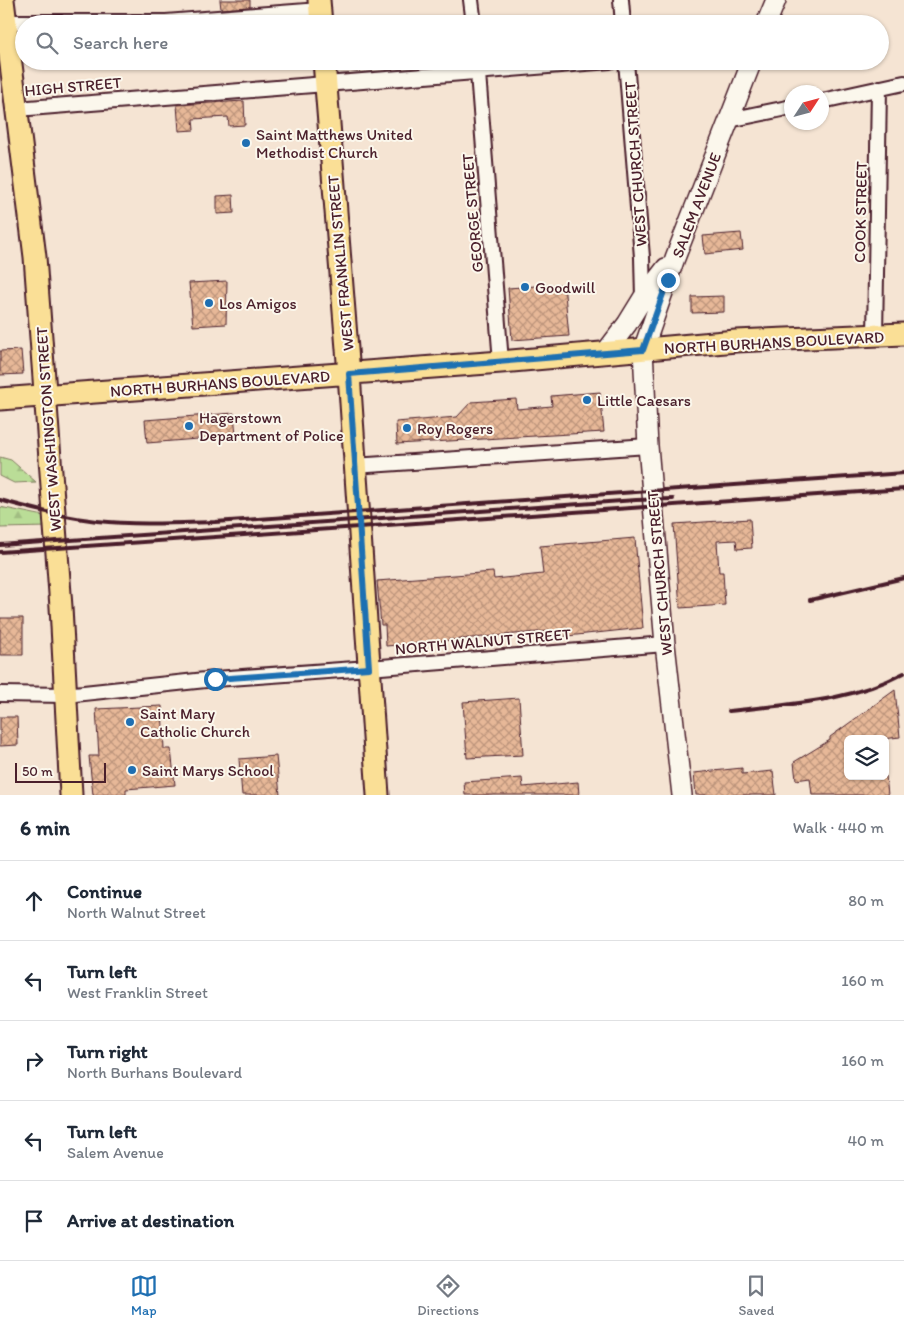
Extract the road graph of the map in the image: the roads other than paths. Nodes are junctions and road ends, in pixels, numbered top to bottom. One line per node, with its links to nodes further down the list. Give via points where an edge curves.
1 (3, 0): 10 (main road)
2 (471, 0): 7 (street)
3 (621, 0): 8 (street)
4 (776, 0): 9 (street)
5 (320, 11): 6 (street)
6 (264, 15)
7 (473, 15)
8 (622, 15)
9 (770, 15)
10 (5, 22): 11 (street); 22 (main road)
11 (15, 22)
12 (0, 68): 22 (street, WEST WASHINGTON STREET)
13 (324, 70): 19 (main road, WEST FRANKLIN STREET)
14 (444, 70): 19 (street, HIGH STREET)
15 (478, 70): 31 (street, GEORGE STREET)
16 (627, 70): 26 (street, WEST CHURCH STREET)
17 (748, 70): 24 (street, SALEM AVENUE)
18 (904, 83): 20 (street)
19 (325, 84): 22 (street, HIGH STREET); 32 (main road, WEST FRANKLIN STREET)
20 (879, 88): 21 (street); 28 (street, COOK STREET)
21 (829, 99)
22 (16, 109): 33 (main road, WEST WASHINGTON STREET, via 31,212)
23 (784, 109): 24 (street)
24 (729, 120): 25 (street, SALEM AVENUE)
25 (675, 258): 26 (street); 29 (street, SALEM AVENUE)
26 (643, 298): 30 (street)
27 (904, 334): 28 (main road, NORTH BURHANS BOULEVARD)
28 (875, 336): 29 (main road, NORTH BURHANS BOULEVARD, via 736,341)
29 (643, 350): 30 (main road, NORTH BURHANS BOULEVARD); 35 (street, WEST CHURCH STREET)
30 (605, 353): 31 (main road, NORTH BURHANS BOULEVARD)
31 (501, 362): 32 (main road, NORTH BURHANS BOULEVARD)
32 (349, 374): 33 (main road, NORTH BURHANS BOULEVARD); 36 (main road, WEST FRANKLIN STREET)
33 (45, 397): 34 (main road, NORTH BURHANS BOULEVARD); 40 (main road, WEST WASHINGTON STREET)
34 (0, 399)
35 (648, 446): 36 (street); 37 (street, WEST CHURCH STREET)
36 (354, 466): 38 (main road, WEST FRANKLIN STREET)
37 (665, 644): 38 (street, NORTH WALNUT STREET); 43 (street, WEST CHURCH STREET)
38 (369, 668): 40 (street, NORTH WALNUT STREET, via 215,679); 42 (main road, WEST FRANKLIN STREET)
39 (0, 694): 40 (street, NORTH WALNUT STREET)
40 (65, 695): 41 (main road, WEST WASHINGTON STREET)
41 (71, 795)
42 (378, 795)
43 (682, 795)

